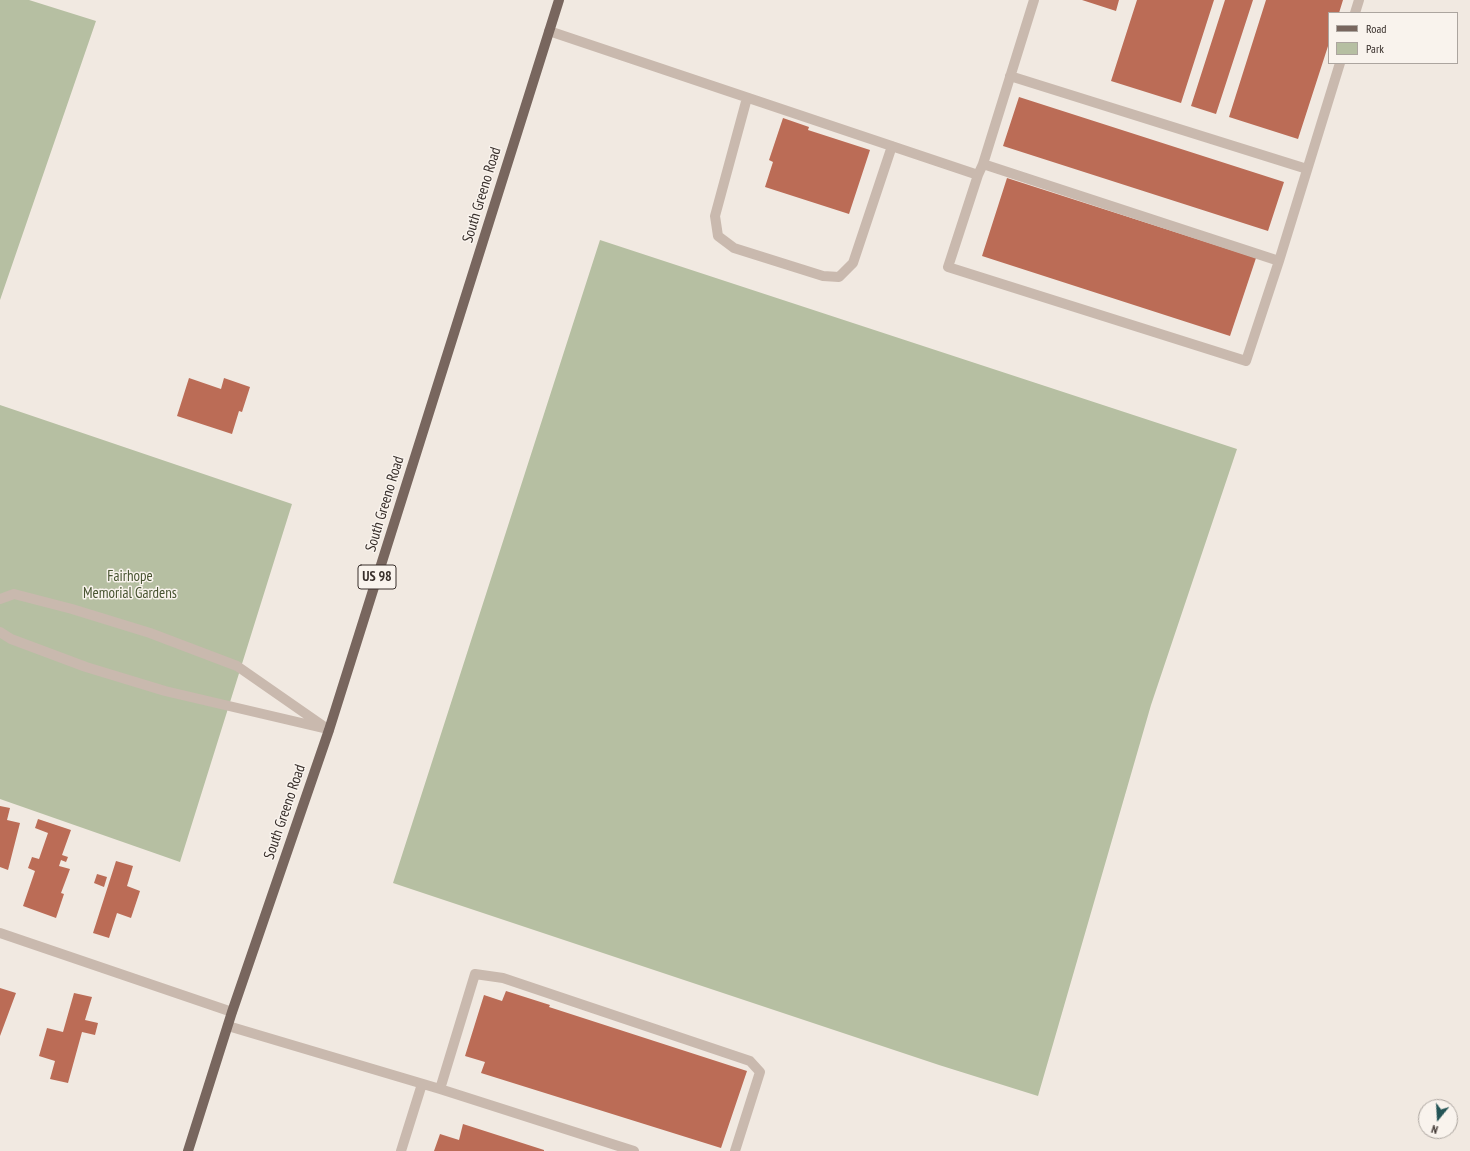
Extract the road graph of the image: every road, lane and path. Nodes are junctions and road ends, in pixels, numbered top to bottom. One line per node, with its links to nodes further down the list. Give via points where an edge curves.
1 (559, 0): 5 (main road, South Greeno Road / US 98)
2 (1034, 0): 7 (street)
3 (1359, 0): 4 (street)
4 (1355, 12)
5 (549, 31): 8 (street); 16 (main road, South Greeno Road / US 98)
6 (1340, 64): 11 (street)
7 (1010, 76): 10 (street); 11 (street)
8 (747, 98): 9 (street); 9 (street, via 715,216 718,236 734,248 823,276 839,277 852,263)
9 (892, 146): 12 (street)
10 (983, 164): 12 (street); 13 (street)
11 (1307, 169): 13 (street)
12 (978, 175): 13 (street, via 948,267 1246,361)
13 (1279, 261)
14 (0, 599): 16 (street, via 14,594 72,609 150,633 237,666)
15 (0, 632): 16 (street, via 11,639 86,667 165,691)
16 (329, 730): 18 (main road, South Greeno Road / US 98)
17 (0, 934): 18 (street)
18 (232, 1012): 19 (main road, South Greeno Road / US 98)
19 (228, 1026): 20 (street); 22 (main road, South Greeno Road / US 98)
20 (422, 1084): 21 (street); 23 (street)
21 (440, 1089): 24 (street); 25 (street, via 475,974 502,978 750,1061 760,1072)
22 (188, 1151)
23 (401, 1151)
24 (634, 1151)
25 (735, 1151)

